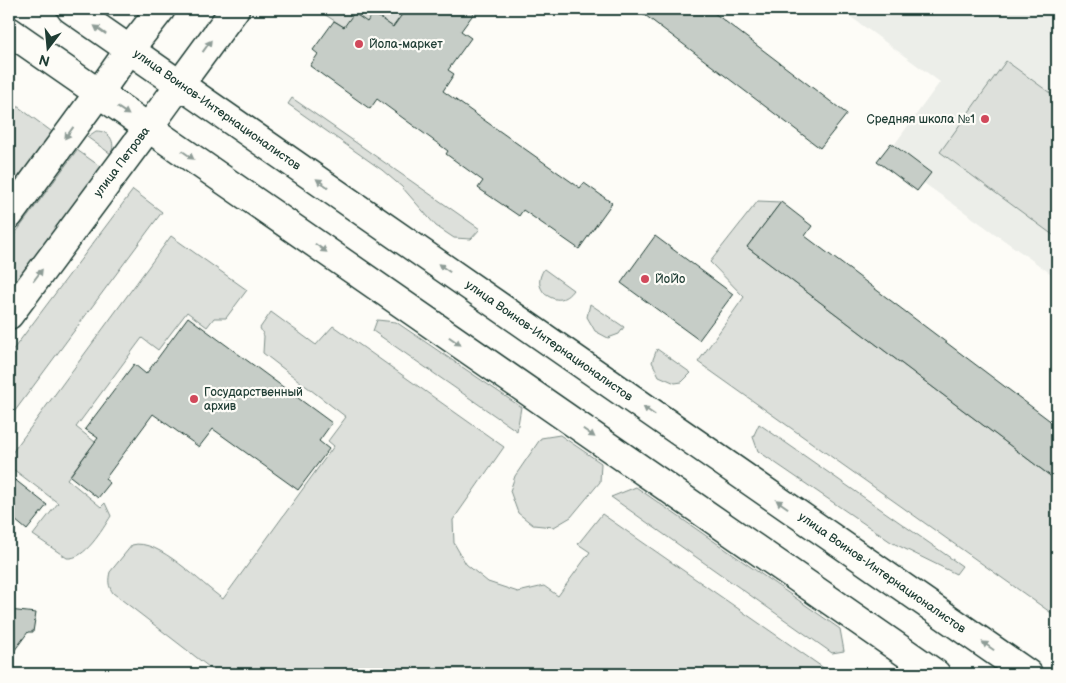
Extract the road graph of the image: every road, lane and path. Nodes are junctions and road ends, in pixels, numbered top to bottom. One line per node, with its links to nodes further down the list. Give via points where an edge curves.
1 (71, 9): 5 (main road, улица Воинов-Интернационалистов, one-way to 1)
2 (160, 9): 5 (main road)
3 (234, 9): 6 (main road, улица Петрова, one-way to 3)
4 (9, 31): 7 (main road)
5 (129, 50): 6 (main road, улица Воинов-Интернационалистов); 7 (main road)
6 (180, 84): 8 (main road, улица Петрова); 12 (main road, улица Воинов-Интернационалистов, one-way to 6)
7 (98, 94): 8 (main road, one-way to 8); 9 (main road, one-way to 9)
8 (148, 128): 10 (main road, улица Петрова, one-way to 8); 11 (main road, one-way to 11)
9 (9, 215)
10 (9, 315)
11 (936, 674)
12 (1028, 674)

